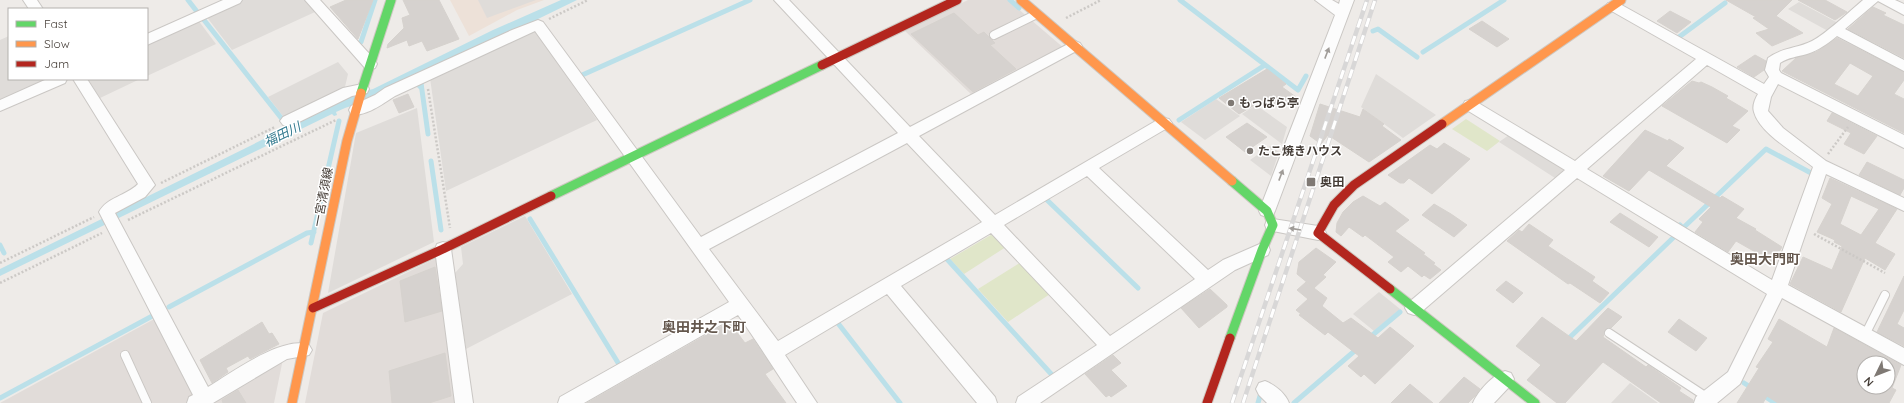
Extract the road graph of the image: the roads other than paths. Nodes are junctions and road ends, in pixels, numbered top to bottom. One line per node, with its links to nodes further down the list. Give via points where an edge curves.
1 (235, 0): 16 (street)
2 (312, 0): 20 (street)
3 (392, 0): 20 (street, 一宮清須線)
4 (781, 0): 19 (street)
5 (957, 0): 19 (street)
6 (1020, 0): 13 (street)
7 (1322, 0): 11 (street)
8 (1872, 0): 14 (street)
9 (1884, 0): 12 (street)
10 (1613, 2): 18 (street); 27 (street)
11 (1344, 7): 39 (street, one-way to 11)
12 (1904, 10)
13 (1037, 14): 15 (lane); 17 (street)
14 (1836, 30): 21 (street); 22 (street, via 1818,44 1783,54 1773,61 1772,70)
15 (994, 35)
16 (148, 40)
17 (1075, 46): 31 (street); 32 (street)
18 (1706, 58): 26 (street); 37 (street)
19 (837, 59): 32 (street); 34 (street)
20 (370, 64): 25 (street, 一宮清須線)
21 (1904, 66)
22 (1776, 77): 26 (street); 33 (street)
23 (58, 80): 28 (street)
24 (81, 80): 62 (street, via 147,185 112,218)
25 (362, 90): 29 (street, 一宮清須線); 30 (street, via 348,92)
26 (1766, 92): 35 (street, via 1761,103 1765,119 1774,129)
27 (1470, 105): 37 (street); 41 (street, via 1354,185 1334,205)
28 (0, 106)
29 (357, 107): 34 (street, via 538,25); 50 (street, 一宮清須線, via 340,172)
30 (288, 121)
31 (1164, 123): 36 (street); 39 (street)
32 (909, 135): 40 (street); 43 (street)
33 (1904, 142)
34 (634, 157): 42 (street); 43 (street)
35 (1824, 166): 38 (street); 47 (street)
36 (1088, 167): 40 (street); 45 (street)
37 (1576, 170): 47 (street); 51 (street)
38 (1904, 205)
39 (1270, 218): 41 (street, one-way to 39); 44 (street)
40 (993, 222): 46 (street); 54 (street)
41 (1318, 233): 51 (street)
42 (448, 247): 50 (street); 66 (street)
43 (698, 247): 49 (street)
44 (1262, 250): 45 (street, via 1229,265); 70 (street)
45 (1207, 280): 54 (street)
46 (889, 284): 56 (street); 69 (street)
47 (1777, 289): 53 (street); 63 (street, via 1734,378)
48 (1885, 295): 53 (lane)
49 (740, 305): 56 (street); 67 (street)
50 (313, 308): 55 (street, 一宮清須線)
51 (1414, 308): 59 (street)
52 (1609, 333): 63 (lane)
53 (1865, 335): 58 (street)
54 (1109, 346): 61 (street)
55 (303, 350): 62 (street, via 284,352); 65 (street, 一宮清須線)
56 (775, 352): 68 (street, via 777,359)
57 (125, 355): 64 (lane)
58 (1904, 357)
59 (1505, 379): 72 (street); 73 (street)
60 (1265, 389): 71 (street)
61 (1038, 400)
62 (200, 401)
63 (1708, 401)
64 (147, 403)
65 (292, 403)
66 (464, 403)
67 (567, 403)
68 (808, 403)
69 (988, 403)
70 (1207, 403)
71 (1280, 403)
72 (1482, 403)
73 (1535, 403)

